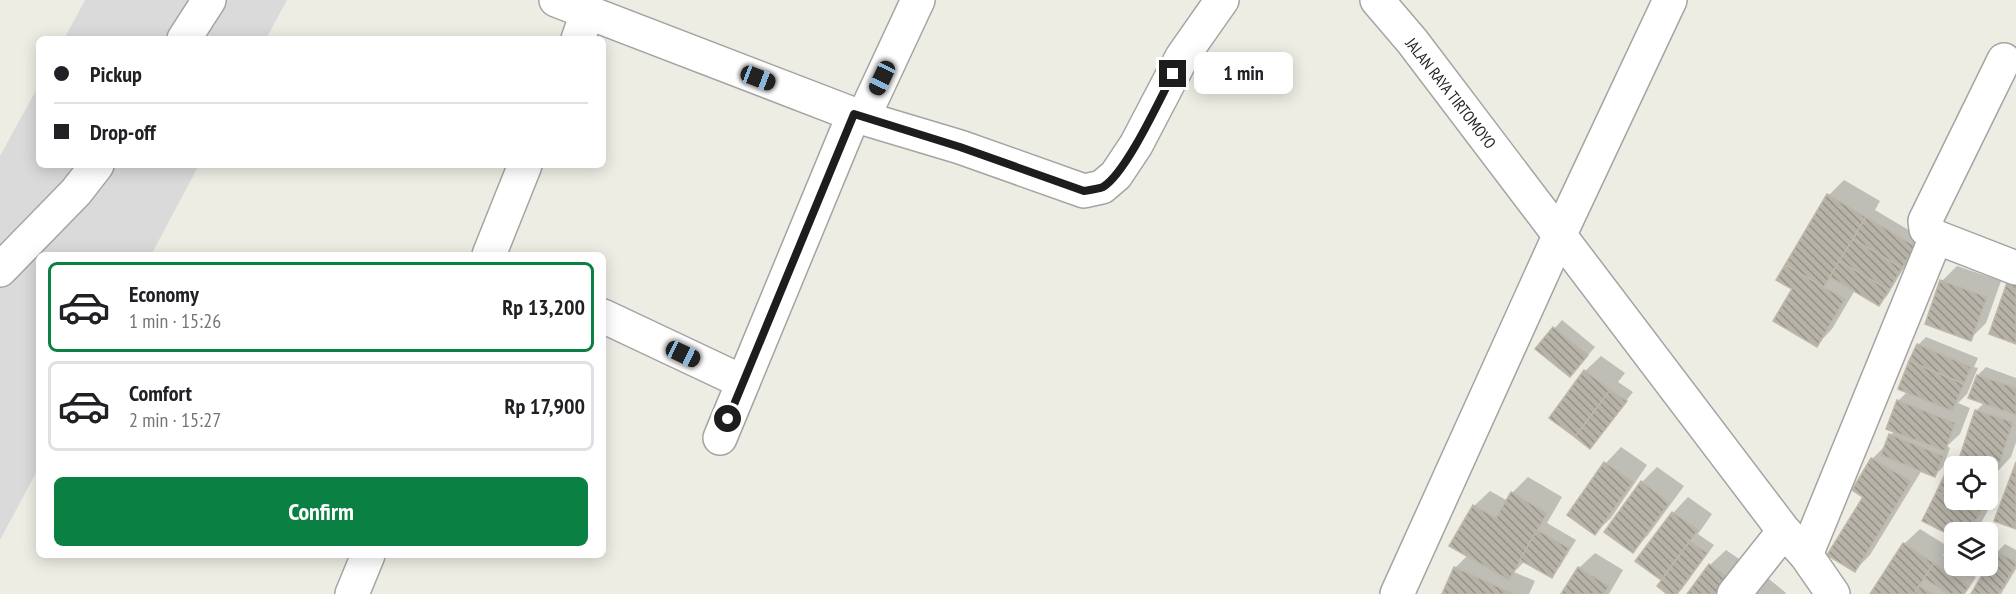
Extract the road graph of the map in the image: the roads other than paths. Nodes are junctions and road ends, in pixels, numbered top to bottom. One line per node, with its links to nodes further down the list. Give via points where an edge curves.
1 (209, 0): 9 (street)
2 (556, 0): 8 (street)
3 (918, 0): 11 (street)
4 (1222, 0): 11 (street, via 1182,57 1136,145 1102,188 1084,191)
5 (1670, 0): 14 (street)
6 (1383, 3): 14 (street, JALAN RAYA TIRTOMOYO)
7 (623, 12): 8 (street); 11 (street)
8 (583, 25)
9 (186, 36)
10 (2004, 60): 15 (street, via 1926,221 1926,229)
11 (859, 116): 20 (street)
12 (95, 168): 18 (street)
13 (524, 168): 16 (street)
14 (1555, 228): 22 (street, JALAN RAYA TIRTOMOYO); 26 (street)
15 (1936, 237): 17 (street); 23 (street)
16 (492, 252)
17 (2015, 263)
18 (0, 270)
19 (606, 317): 20 (street)
20 (743, 382): 21 (street)
21 (720, 438)
22 (1784, 531): 23 (street, JALAN RAYA TIRTOMOYO); 27 (street)
23 (1806, 555): 28 (street, JALAN RAYA TIRTOMOYO)
24 (367, 558): 25 (street)
25 (352, 594)
26 (1397, 594)
27 (1734, 594)
28 (1833, 594)

